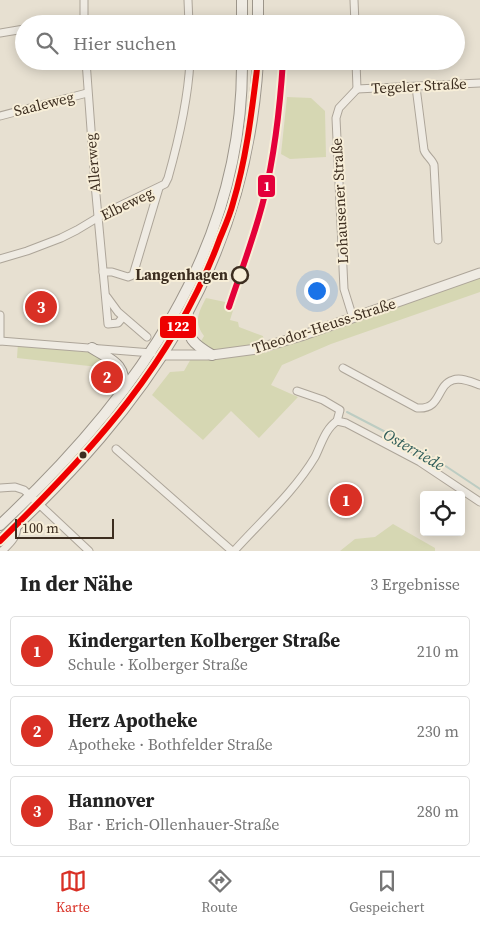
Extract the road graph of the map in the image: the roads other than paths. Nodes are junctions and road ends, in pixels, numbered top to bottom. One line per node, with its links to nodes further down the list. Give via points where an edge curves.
1 (84, 0): 6 (street)
2 (188, 0): 7 (street)
3 (242, 0): 8 (main road)
4 (258, 0): 9 (main road)
5 (354, 0): 10 (street)
6 (84, 15)
7 (189, 15)
8 (242, 15)
9 (258, 15)
10 (354, 15)
11 (15, 30): 12 (street)
12 (0, 33)
13 (86, 70): 21 (street, Allerweg)
14 (189, 70): 23 (street, Elbeweg, via 176,150 168,178)
15 (242, 70): 37 (main road, via 238,138 222,207 195,272)
16 (257, 70): 30 (main road, via 251,126 235,198 216,253)
17 (356, 70): 20 (street, Tegeler Straße)
18 (480, 83): 19 (street, Tegeler Straße)
19 (416, 87): 20 (street, Tegeler Straße); 25 (street, via 424,150 434,165)
20 (357, 89): 33 (street, Lohausener Straße, via 339,108 336,118 344,288)
21 (87, 93): 22 (street, Saaleweg); 24 (street, Allerweg)
22 (0, 116)
23 (159, 188): 24 (street, Elbeweg); 27 (street, via 133,275)
24 (98, 217): 26 (street, Elbeweg, via 49,243); 27 (street, Allerweg)
25 (438, 240)
26 (0, 259)
27 (103, 272): 29 (street, Allerweg)
28 (480, 273): 33 (street, Theodor-Heuss-Straße)
29 (105, 294): 32 (street); 32 (street, Allerweg, via 108,324 118,323)
30 (188, 313): 38 (main road); 39 (main road, via 191,339)
31 (0, 316): 35 (street)
32 (123, 317): 34 (street)
33 (353, 318): 39 (street, Theodor-Heuss-Straße, via 258,349)
34 (147, 337)
35 (0, 341): 36 (street)
36 (92, 348): 37 (street); 43 (main road, via 120,367 125,380)
37 (150, 353): 38 (street); 43 (main road)
38 (164, 355): 39 (street, Theodor-Heuss-Straße); 49 (main road, via 99,441)
39 (212, 355)
40 (343, 368): 41 (street, via 417,408 432,405 447,383 454,379)
41 (480, 385)
42 (297, 391): 44 (street, via 340,410)
43 (122, 393): 47 (main road)
44 (337, 421): 48 (street, via 420,462); 55 (street, via 299,479)
45 (116, 450): 55 (street)
46 (0, 488): 47 (street, via 20,488)
47 (31, 496): 49 (street); 50 (main road)
48 (480, 502)
49 (39, 505): 51 (main road); 54 (street)
50 (0, 525)
51 (17, 525): 52 (main road); 53 (street, via 14,539)
52 (0, 541)
53 (2, 551)
54 (89, 551)
55 (233, 551)

